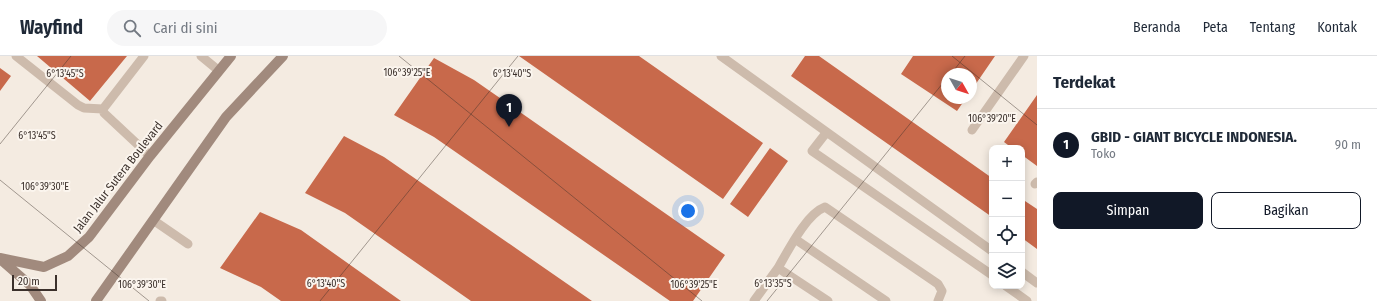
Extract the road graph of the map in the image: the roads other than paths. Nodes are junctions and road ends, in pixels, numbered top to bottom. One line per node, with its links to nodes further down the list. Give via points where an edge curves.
1 (16, 56): 9 (lane, via 78,105 84,108)
2 (144, 56): 9 (lane)
3 (201, 56): 8 (lane)
4 (231, 56): 8 (main road, Jalan Jalur Sutera Boulevard)
5 (283, 56): 13 (main road, via 226,117)
6 (720, 56): 11 (lane)
7 (1024, 56): 10 (lane)
8 (218, 70): 12 (main road, Jalan Jalur Sutera Boulevard)
9 (103, 109): 12 (lane, via 104,113)
10 (972, 130)
11 (826, 133): 16 (lane); 19 (lane, via 812,151)
12 (150, 156): 17 (main road, Jalan Jalur Sutera Boulevard, via 89,237 68,256 44,267)
13 (153, 220): 15 (lane); 24 (main road)
14 (795, 239): 18 (lane); 27 (lane); 28 (lane, via 818,210 825,207 938,284 942,291)
15 (188, 244)
16 (989, 248)
17 (0, 259): 23 (main road, via 30,285)
18 (778, 268): 25 (lane); 26 (lane)
19 (989, 273)
20 (1025, 274): 21 (lane)
21 (1037, 283)
22 (1010, 289): 29 (lane)
23 (41, 301)
24 (96, 301)
25 (754, 301)
26 (828, 301)
27 (886, 301)
28 (938, 301)
29 (1027, 301)

